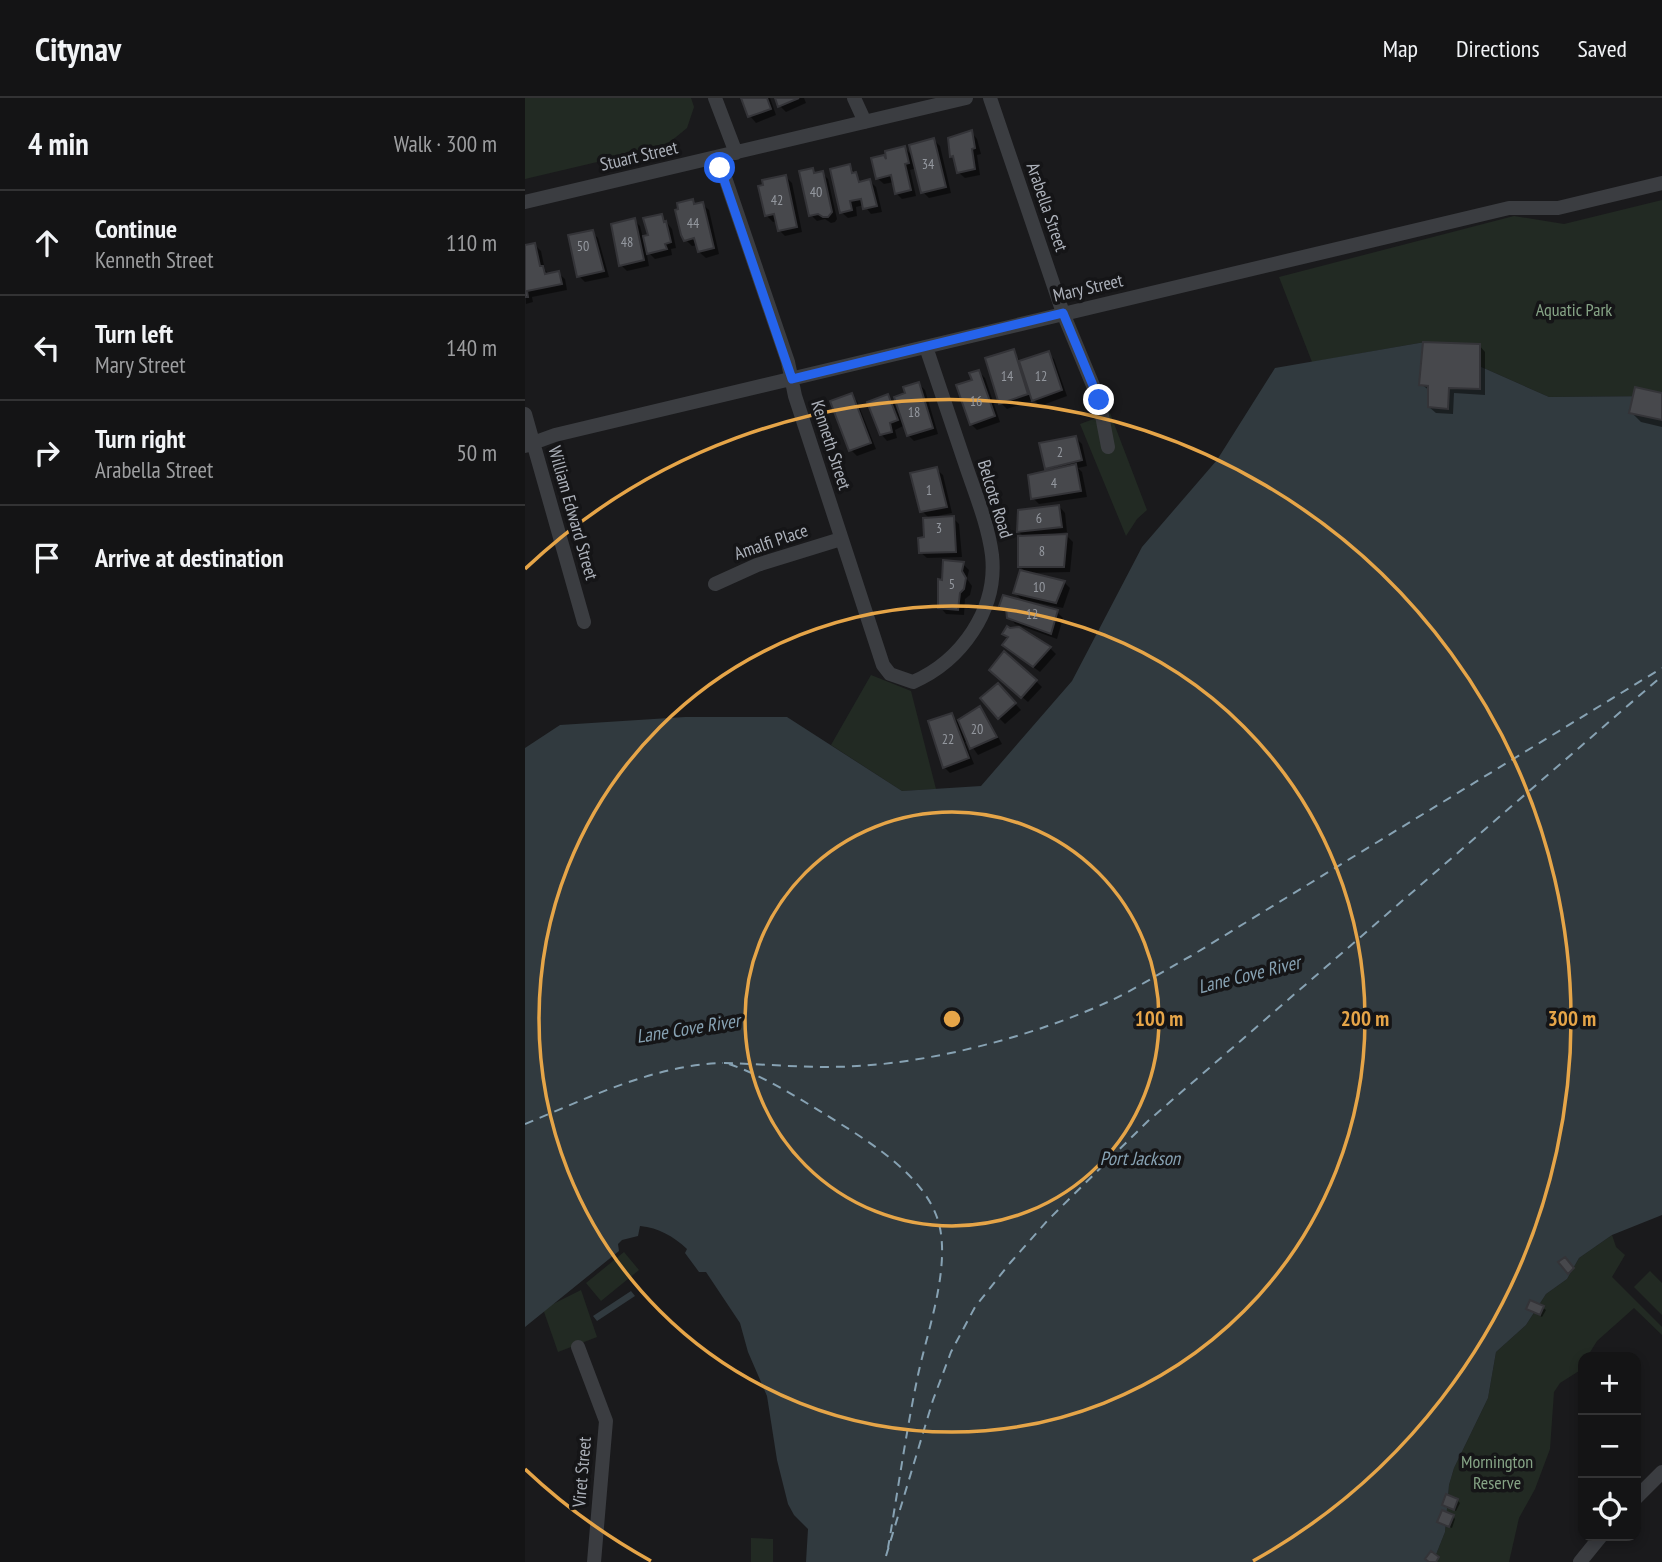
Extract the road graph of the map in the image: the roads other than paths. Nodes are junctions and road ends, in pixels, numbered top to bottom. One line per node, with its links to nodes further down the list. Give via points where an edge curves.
1 (715, 98): 6 (street)
2 (854, 98): 5 (street)
3 (966, 98): 5 (street, Stuart Street)
4 (990, 98): 10 (street, Arabella Street)
5 (865, 122): 6 (street, Stuart Street)
6 (736, 153): 7 (street, Stuart Street)
7 (718, 157): 9 (street, Stuart Street); 12 (street, Kenneth Street)
8 (1662, 183): 10 (street, Mary Street, via 1558,208 1509,208)
9 (525, 202)
10 (1063, 313): 11 (street, Mary Street); 15 (street, Arabella Street, via 1099,400)
11 (926, 347): 12 (street, Mary Street); 19 (street, Belcote Road, via 985,523 992,558 990,586 982,617 962,649 936,669 913,682 890,674)
12 (792, 379): 14 (street, Mary Street); 16 (street, Kenneth Street)
13 (525, 414): 14 (street, William Edward Street)
14 (529, 445): 18 (street, William Edward Street)
15 (1108, 447)
16 (841, 539): 17 (street, Amalfi Place, via 757,565); 19 (street, Kenneth Street)
17 (715, 584)
18 (584, 622)
19 (883, 665)
20 (579, 1347): 24 (street, Viret Street, via 606,1421)
21 (1662, 1472): 22 (street)
22 (1641, 1493)
23 (1597, 1541): 25 (street)
24 (594, 1562)
25 (1580, 1562)

